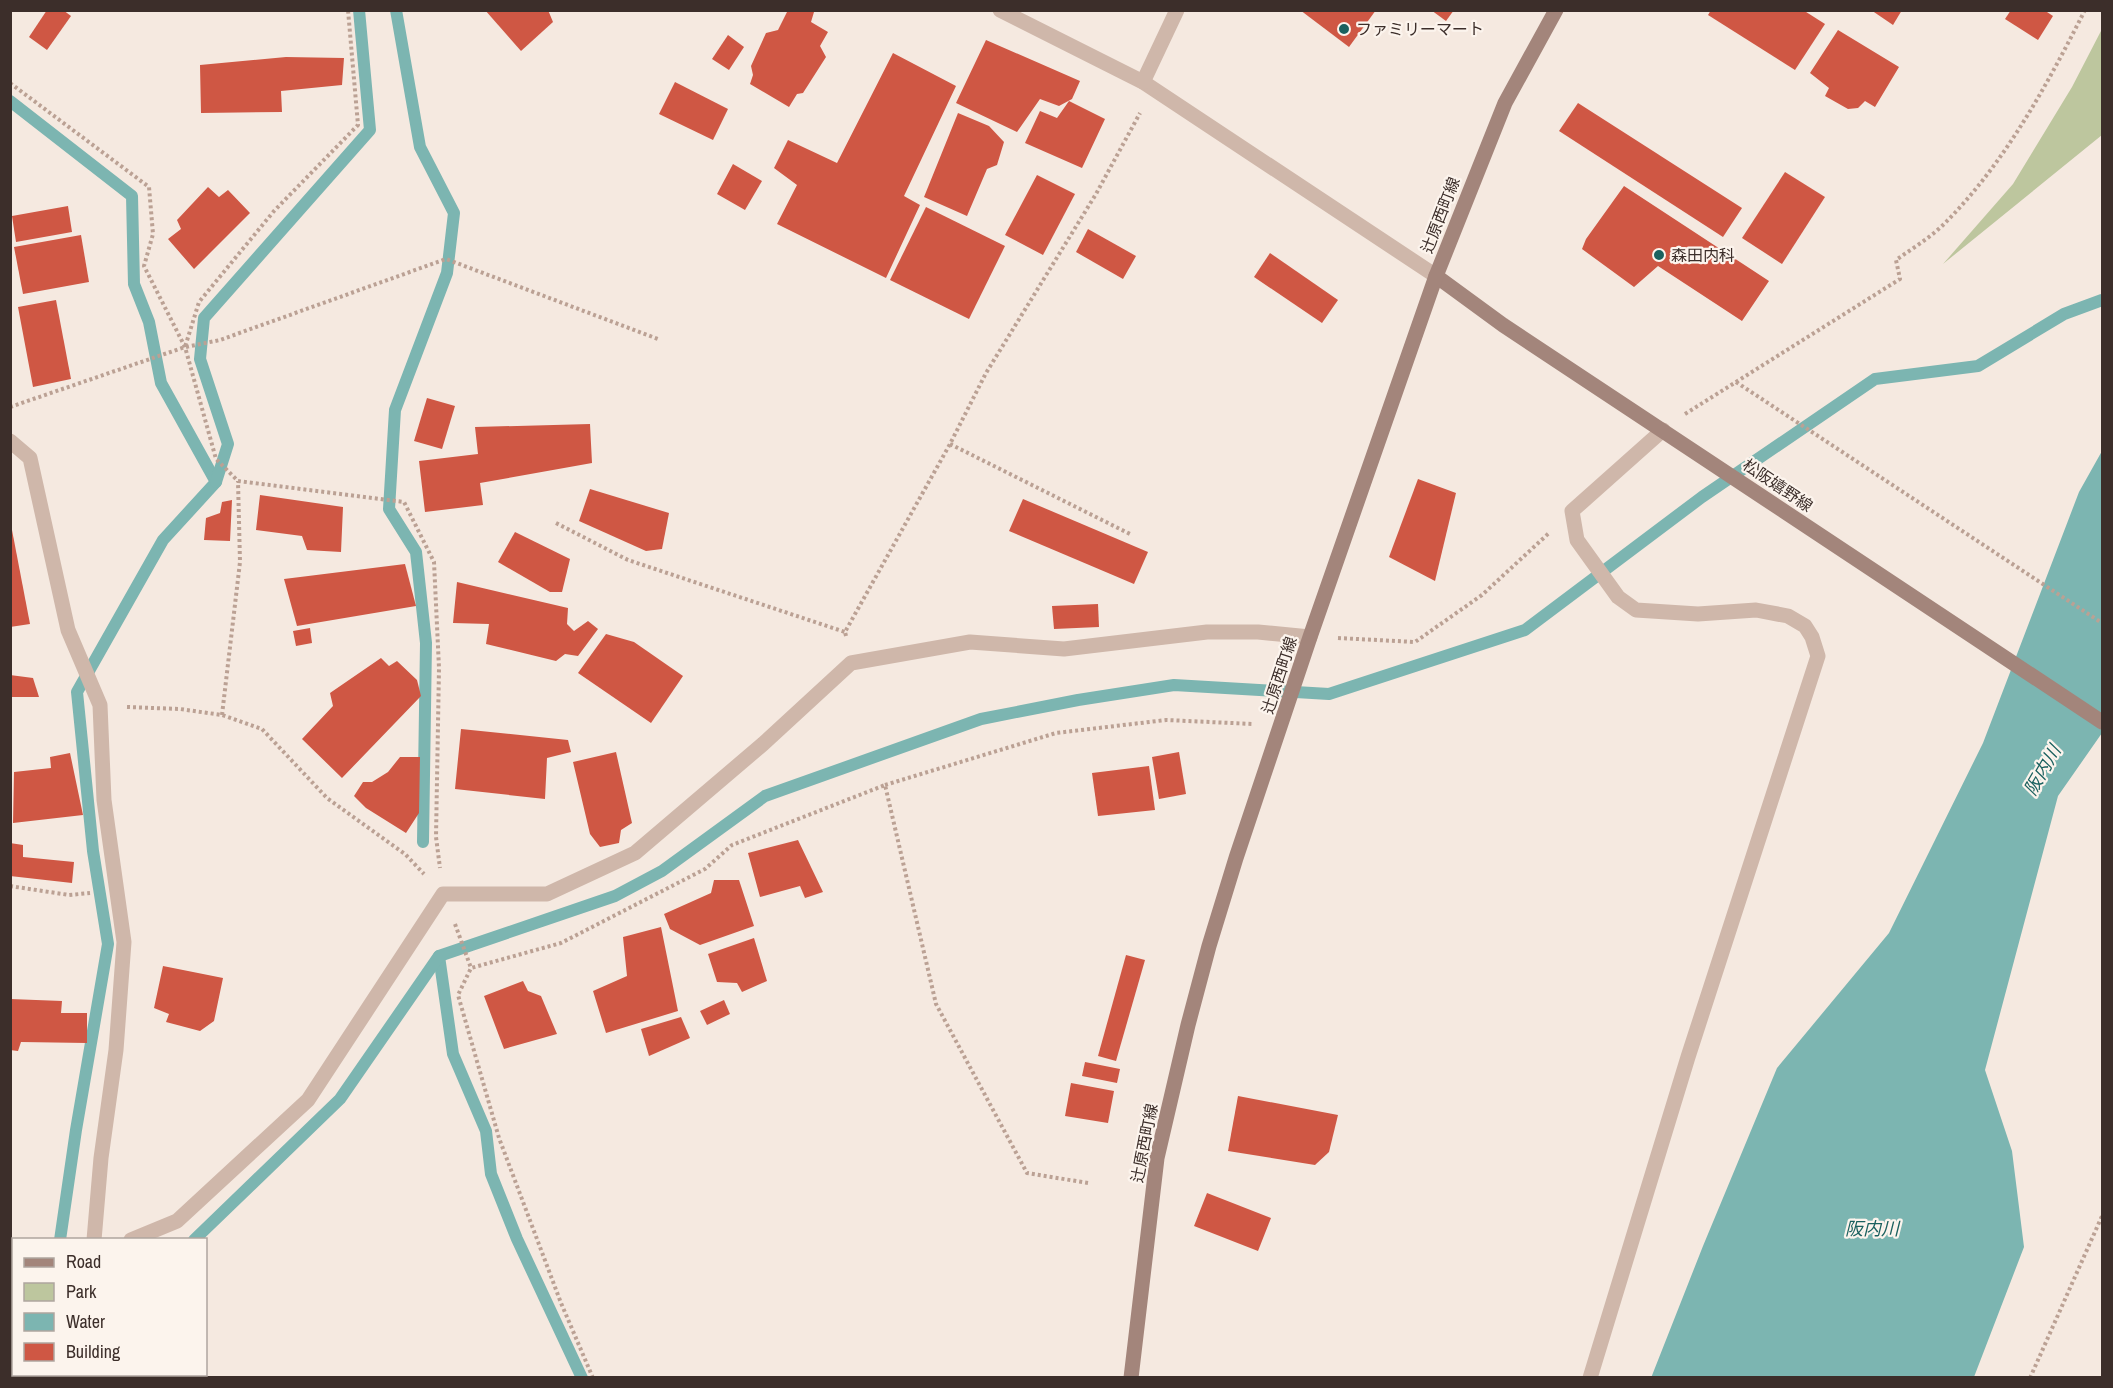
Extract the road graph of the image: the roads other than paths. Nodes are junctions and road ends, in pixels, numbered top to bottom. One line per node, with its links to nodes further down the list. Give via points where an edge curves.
1 (1000, 10): 4 (street)
2 (1177, 10): 4 (street)
3 (1556, 10): 5 (main road, 辻原西町線, via 1505,103)
4 (1143, 82): 5 (street)
5 (1436, 276): 6 (main road, 松阪嬉野線); 8 (main road, 辻原西町線)
6 (1663, 430): 9 (main road, 松阪嬉野線); 13 (street, via 1572,511 1577,540 1618,597 1636,610 1698,614 1756,610 1788,616 1805,626 1818,656 1688,1057)
7 (10, 441): 10 (street, via 30,458 68,630 99,703 104,800 124,942)
8 (1310, 637): 11 (street, via 1207,632 1064,649 970,642 851,663 764,744 634,854 547,894 443,894 308,1100 177,1221); 12 (main road, 辻原西町線, via 1236,858 1188,1025 1157,1158)
9 (2103, 722)
10 (94, 1238)
11 (133, 1238)
12 (1131, 1377)
13 (1590, 1377)

